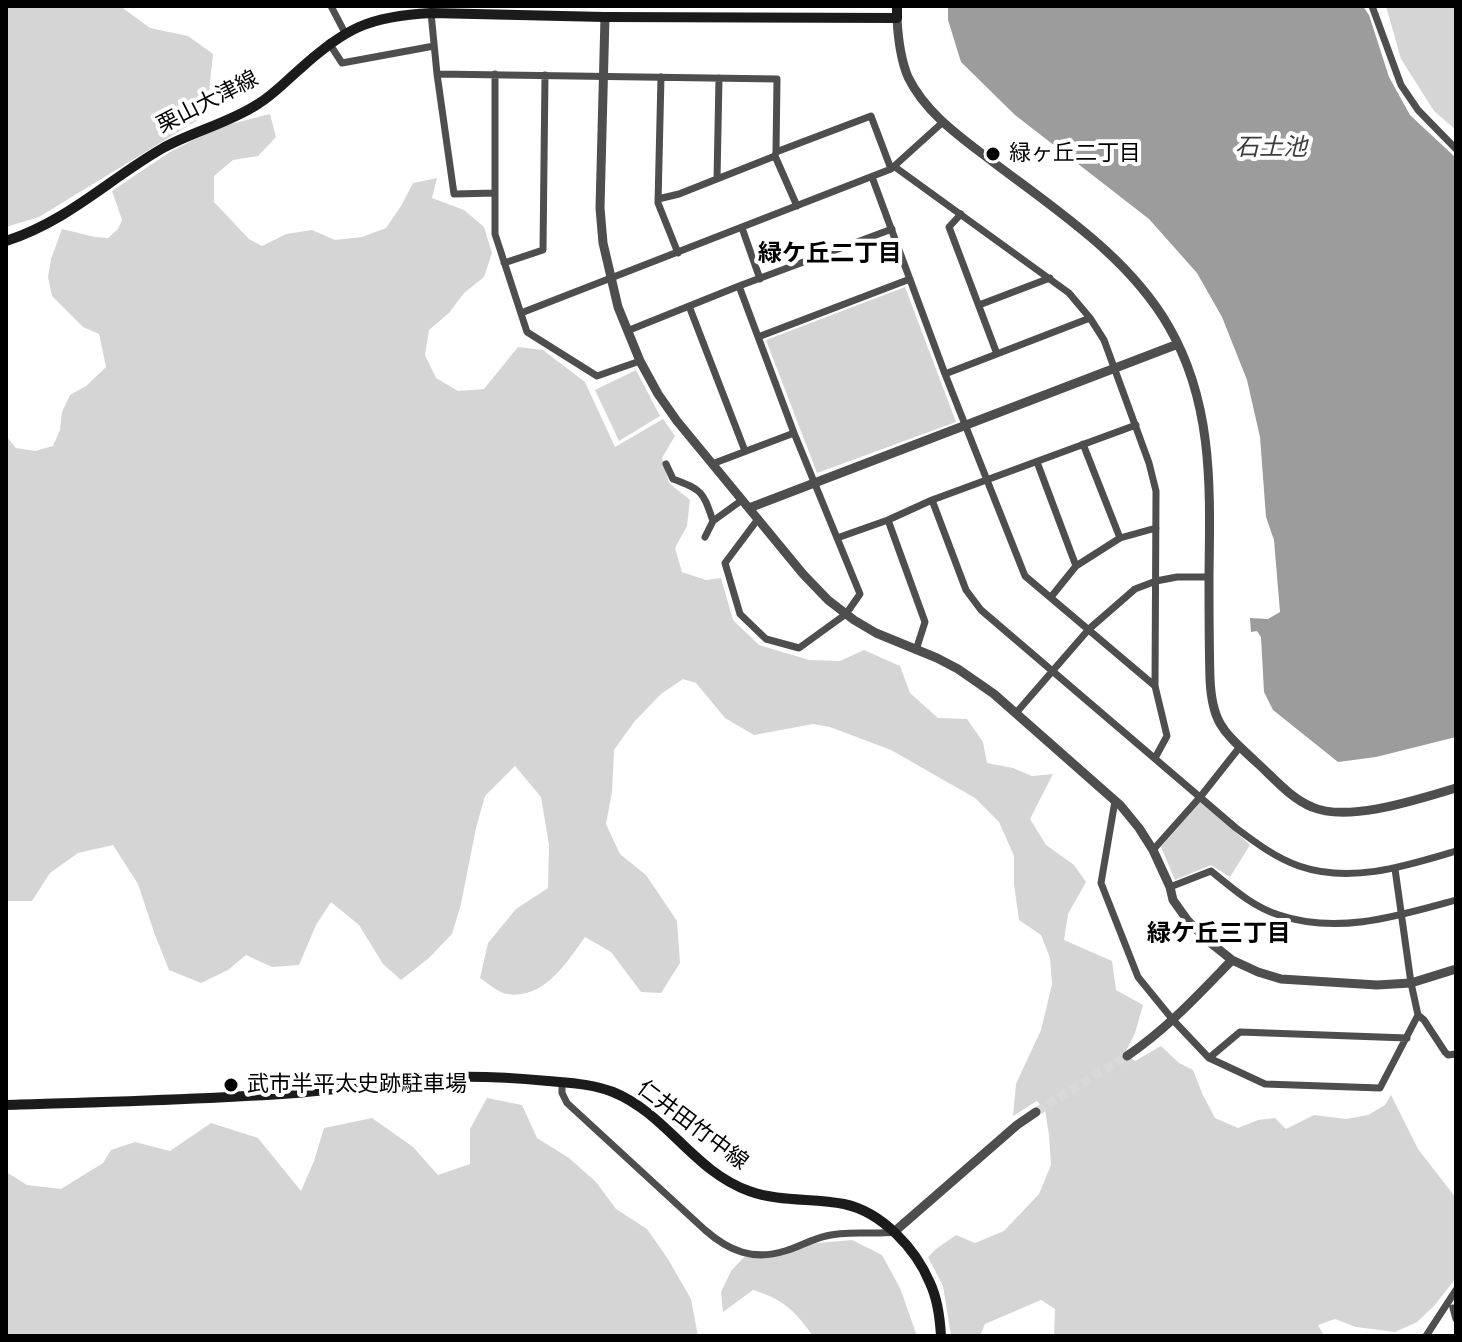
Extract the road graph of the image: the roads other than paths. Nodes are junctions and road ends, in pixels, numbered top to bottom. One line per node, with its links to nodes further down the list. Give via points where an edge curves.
1 (331, 6): 6 (street)
2 (1372, 6): 16 (street, via 1401,85)
3 (897, 12): 5 (main road, 栗山大津線); 15 (street, via 899,49 908,77)
4 (431, 13): 5 (main road, 栗山大津線); 6 (main road, 栗山大津線, via 379,19); 8 (street)
5 (606, 13): 12 (street)
6 (345, 33): 7 (main road, 栗山大津線)
7 (329, 43): 8 (street, via 342,63); 27 (main road, 栗山大津線, via 258,104 163,148 63,216)
8 (434, 46): 9 (street)
9 (437, 74): 10 (street); 21 (street, via 454,194)
10 (495, 74): 11 (street); 21 (street)
11 (545, 75): 12 (street); 29 (street, via 543,250)
12 (603, 76): 13 (street); 31 (street, via 600,208)
13 (661, 77): 14 (street); 22 (street)
14 (719, 78): 17 (street, via 777,79); 20 (street)
15 (943, 122): 18 (street); 41 (street, via 1087,234 1128,273)
16 (1456, 149)
17 (776, 154): 18 (street, via 871,116); 20 (street); 23 (street)
18 (893, 168): 19 (street); 24 (street)
19 (872, 177): 23 (street); 26 (street)
20 (717, 179): 22 (street)
21 (495, 193): 29 (street, via 495,234)
22 (658, 199): 28 (street)
23 (797, 206): 25 (street)
24 (961, 214): 30 (street); 35 (street, via 949,227)
25 (742, 228): 28 (street); 32 (street)
26 (892, 229): 32 (street); 33 (street)
27 (6, 241)
28 (678, 253): 31 (street)
29 (504, 263): 37 (street)
30 (1050, 278): 35 (street); 38 (street)
31 (611, 279): 37 (street); 39 (street)
32 (760, 279): 34 (street)
33 (910, 279): 40 (street); 45 (street)
34 (739, 286): 36 (street); 40 (street)
35 (979, 305): 42 (street)
36 (689, 306): 39 (street); 50 (street)
37 (521, 313): 43 (street, via 527,332 597,376)
38 (1090, 318): 42 (street); 44 (street)
39 (627, 331): 43 (street)
40 (758, 337): 48 (street)
41 (1178, 344): 44 (street); 66 (street, via 1207,440)
42 (997, 354): 45 (street)
43 (640, 361): 53 (street, via 658,394)
44 (1115, 370): 46 (street); 47 (street)
45 (945, 374): 46 (street)
46 (966, 425): 54 (street); 55 (street)
47 (1136, 425): 49 (street); 61 (street, via 1156,491)
48 (794, 433): 50 (street); 55 (street)
49 (1083, 444): 51 (street); 64 (street)
50 (745, 451): 53 (street)
51 (1037, 462): 54 (street); 65 (street)
52 (666, 464): 60 (street, via 673,479 703,495)
53 (712, 464): 57 (street)
54 (988, 480): 56 (street); 68 (street, via 1025,576)
55 (814, 483): 57 (street); 63 (street)
56 (932, 500): 59 (street); 72 (street, via 973,602)
57 (746, 504): 58 (street); 60 (street)
58 (758, 519): 69 (street); 69 (street, via 725,563 740,614 766,639 799,648)
59 (888, 520): 63 (street); 71 (street, via 925,622)
60 (713, 521): 62 (street)
61 (1156, 528): 64 (street); 67 (street)
62 (705, 537)
63 (837, 538): 69 (street, via 860,594)
64 (1120, 538): 65 (street)
65 (1076, 566): 68 (street)
66 (1209, 577): 67 (street); 75 (street, via 1211,696 1220,725)
67 (1156, 581): 70 (street, via 1135,589); 73 (street)
68 (1051, 597): 70 (street)
69 (846, 614): 71 (street)
70 (1089, 629): 72 (street); 73 (street)
71 (916, 650): 74 (street, via 958,669)
72 (1054, 671): 74 (street); 76 (street)
73 (1155, 686): 76 (street, via 1167,736)
74 (1016, 713): 79 (street)
75 (1239, 748): 77 (street, via 1291,793 1325,811 1349,813); 78 (street)
76 (1155, 758): 78 (street)
77 (1456, 788)
78 (1201, 796): 80 (street); 82 (street, via 1266,850 1299,866 1344,873)
79 (1115, 801): 80 (street); 90 (street, via 1101,883 1138,977)
80 (1153, 850): 83 (street)
81 (1456, 851): 82 (street)
82 (1395, 869): 85 (street)
83 (1170, 887): 85 (street, via 1211,871 1244,898 1278,915 1316,924); 86 (street, via 1188,921)
84 (1456, 900): 85 (street)
85 (1402, 915): 88 (street)
86 (1232, 960): 88 (street, via 1281,979); 90 (street)
87 (1456, 969): 88 (street)
88 (1411, 983): 89 (street)
89 (1418, 1015): 91 (street); 92 (street, via 1445,1052)
90 (1173, 1020): 93 (street); 94 (street)
91 (1407, 1038): 94 (street, via 1240,1032); 94 (street, via 1380,1088 1265,1084)
92 (1456, 1054)
93 (1127, 1056)
94 (1209, 1058)
95 (562, 1082): 96 (main road, 仁井田竹中線, via 450,1077 231,1097); 98 (main road, 仁井田竹中線, via 614,1092 648,1112 730,1184 762,1195 846,1204); 98 (street, via 567,1103 730,1249 772,1254 826,1235)
96 (6, 1105)
97 (1036, 1112): 98 (street)
98 (894, 1232): 102 (main road, 仁井田竹中線, via 932,1286)
99 (1456, 1290): 100 (street)
100 (1451, 1307): 101 (street); 103 (street)
101 (1456, 1319)
102 (941, 1336)
103 (1426, 1336)

